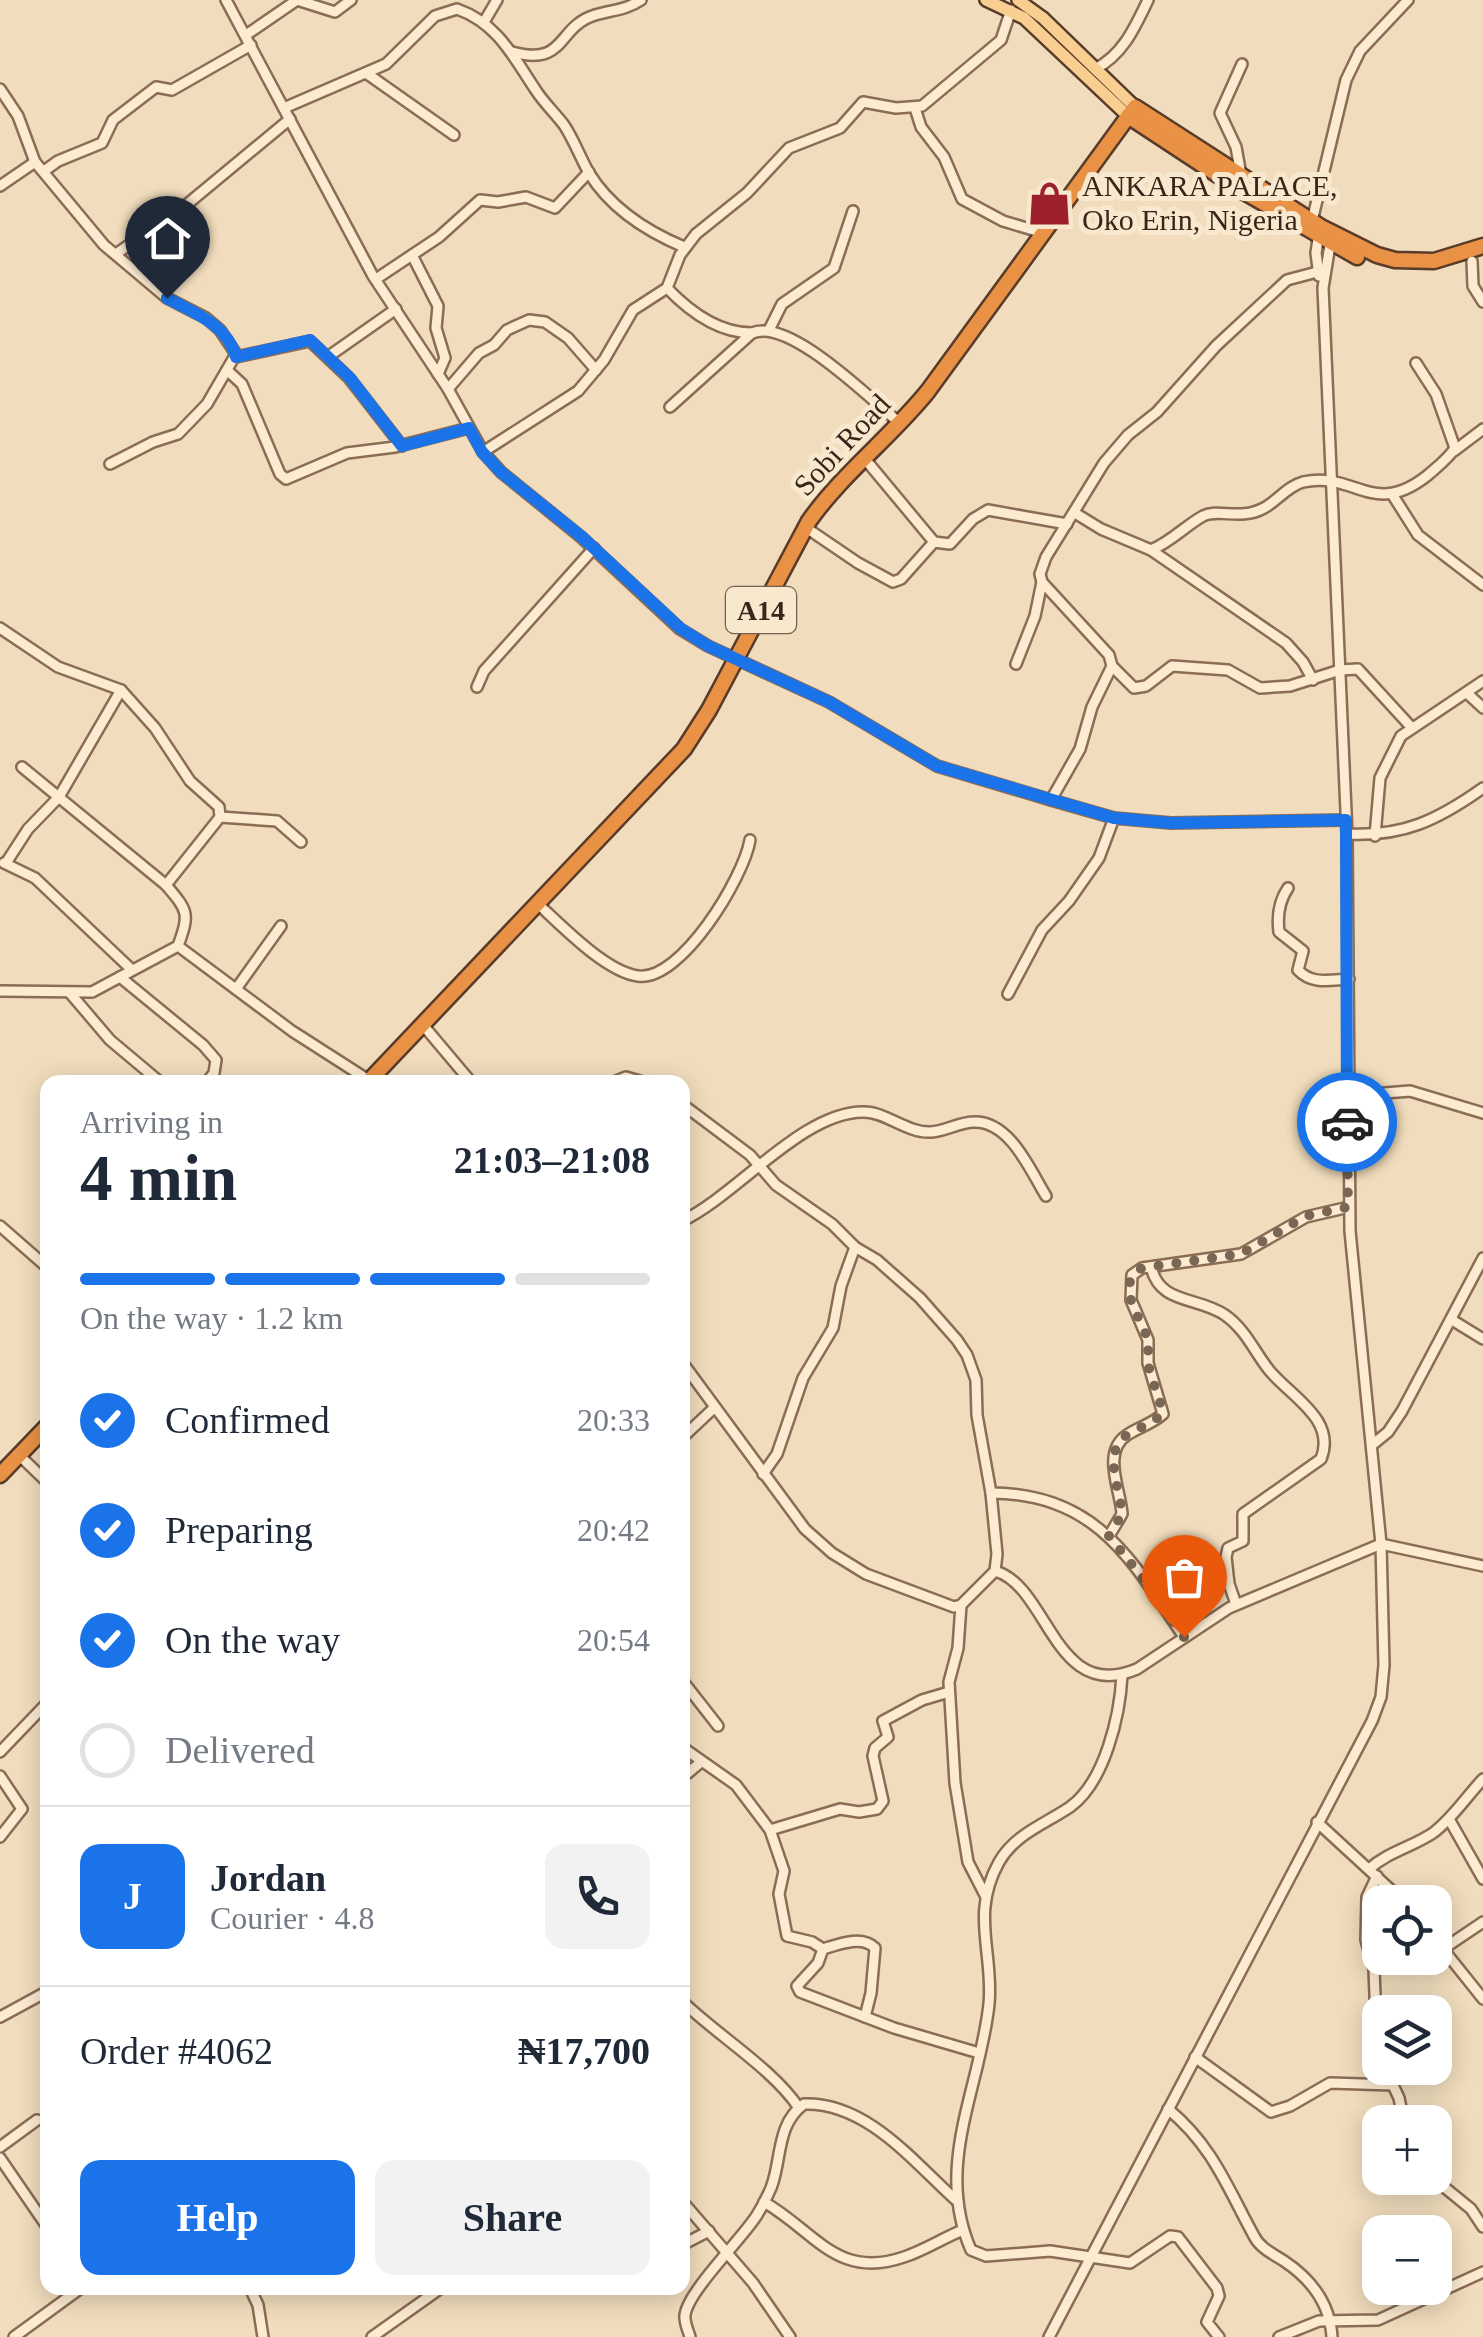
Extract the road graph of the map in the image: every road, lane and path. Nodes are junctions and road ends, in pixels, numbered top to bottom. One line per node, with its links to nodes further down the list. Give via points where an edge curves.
1 (226, 0): 13 (street)
2 (351, 0): 13 (street, via 336,12 297,0)
3 (498, 0): 11 (street)
4 (641, 0): 14 (street, via 590,18 547,54)
5 (986, 0): 9 (main road)
6 (1041, 0): 10 (main road)
7 (1148, 0): 16 (street, via 1117,53)
8 (1408, 0): 30 (street, via 1360,51 1346,80)
9 (1021, 7): 10 (main road); 12 (main road); 20 (street, via 1002,40)
10 (1043, 18): 12 (main road); 16 (main road)
11 (484, 22): 14 (street); 17 (street, via 457,9 443,12 386,64)
12 (1039, 32): 21 (main road)
13 (248, 40): 19 (street); 25 (street, via 179,88 156,87 113,120 102,143)
14 (511, 51): 26 (street)
15 (1242, 64): 27 (street, via 1220,113)
16 (1095, 68): 21 (main road)
17 (366, 73): 19 (street); 23 (street)
18 (0, 89): 24 (street)
19 (284, 108): 22 (street)
20 (914, 108): 31 (street, via 962,199); 33 (street, via 863,102 840,128 789,148)
21 (1132, 112): 27 (highway); 30 (highway); 31 (highway, Sobi Road / A14)
22 (290, 119): 34 (street); 38 (street)
23 (454, 135)
24 (35, 162): 25 (street); 28 (street)
25 (44, 171): 34 (street)
26 (589, 172): 33 (street, via 633,221); 35 (street, via 554,208 526,197 475,202 440,238)
27 (1242, 178): 30 (highway)
28 (0, 186)
29 (853, 211): 43 (street, via 834,268 782,304)
30 (1323, 232): 32 (highway, via 1377,255 1416,262); 36 (highway, via 1395,269 1434,270); 37 (street); 40 (street)
31 (1043, 233): 53 (highway, Sobi Road / A14)
32 (1483, 246)
33 (684, 247): 39 (street)
34 (116, 254): 46 (street, via 167,298 206,318)
35 (412, 255): 38 (street); 50 (street, via 438,306 445,358)
36 (1477, 258): 41 (street, via 1473,286)
37 (1318, 272): 40 (street); 63 (street, via 1293,276 1216,346 1115,448)
38 (376, 280): 42 (street)
39 (668, 288): 44 (street, via 691,312); 48 (street, via 633,310)
40 (1323, 288): 61 (street)
41 (1483, 302)
42 (396, 309): 45 (street); 50 (street)
43 (769, 330): 44 (street); 53 (street, via 846,376)
44 (752, 333): 52 (street)
45 (330, 356): 46 (street, via 302,340); 56 (street)
46 (236, 357): 49 (street)
47 (1416, 363): 57 (street, via 1436,394)
48 (596, 370): 51 (street, via 568,338 545,322 528,320 506,330); 58 (street, via 578,391)
49 (228, 371): 56 (street, via 242,384 286,480 347,453); 60 (street, via 178,434)
50 (438, 374): 51 (street)
51 (448, 389): 54 (street)
52 (670, 407)
53 (901, 424): 59 (highway, Sobi Road / A14)
54 (469, 428): 56 (street); 58 (street)
55 (1483, 429): 57 (street)
56 (402, 446)
57 (1454, 451): 62 (street)
58 (482, 452): 67 (street)
59 (864, 459): 65 (highway, Sobi Road / A14); 66 (street)
60 (110, 464)
61 (1332, 480): 62 (street); 68 (street, via 1296,485 1253,513 1203,516); 75 (street)
62 (1392, 494): 70 (street, via 1418,535)
63 (1074, 512): 64 (street); 68 (street)
64 (1067, 524): 66 (street, via 988,510 950,544); 69 (street, via 1046,557)
65 (805, 527): 66 (street, via 893,582); 72 (highway, Sobi Road / A14)
66 (934, 542)
67 (594, 548): 72 (street, via 671,622); 78 (street, via 484,670)
68 (1151, 550): 76 (street, via 1286,643)
69 (1042, 582): 73 (street); 74 (street)
70 (1483, 585)
71 (0, 628): 79 (street, via 58,666)
72 (736, 658): 86 (street, via 829,702 937,766); 97 (highway, Sobi Road / A14, via 684,749)
73 (1016, 664)
74 (1112, 666): 76 (street, via 1134,688 1172,666 1228,670 1260,688); 86 (street, via 1080,749)
75 (1340, 670): 76 (street); 82 (street, via 1360,670); 89 (street)
76 (1313, 680)
77 (1483, 681): 80 (street)
78 (478, 687)
79 (121, 690): 85 (street); 87 (street, via 190,781 220,807)
80 (1468, 694): 81 (street); 82 (street)
81 (1483, 708)
82 (1412, 728): 91 (street, via 1380,778)
83 (22, 767): 85 (street)
84 (1483, 788): 91 (street, via 1411,827)
85 (59, 797): 94 (street); 95 (street)
86 (1051, 800): 88 (street)
87 (220, 817): 93 (street, via 277,821); 95 (street)
88 (1114, 818): 89 (street); 106 (street, via 1099,858 1042,930)
89 (1346, 820): 90 (street)
90 (1346, 834): 91 (street); 102 (street)
91 (1374, 836)
92 (750, 840): 97 (street, via 742,872 720,908 664,971 650,977 624,972 596,954)
93 (302, 842)
94 (3, 863): 100 (street, via 36,878)
95 (166, 886): 99 (street, via 188,920)
96 (1288, 888): 102 (street, via 1278,925 1304,951 1298,970 1319,981)
97 (538, 904): 107 (highway, Sobi Road / A14)
98 (281, 926): 103 (street)
99 (178, 946): 100 (street); 103 (street)
100 (131, 969): 101 (street)
101 (120, 977): 105 (street, via 92,992); 109 (street, via 216,1060)
102 (1349, 979): 113 (street)
103 (236, 989): 110 (street)
104 (0, 992): 105 (street)
105 (70, 993): 108 (street)
106 (1008, 994)
107 (423, 1025): 111 (highway, Sobi Road / A14); 112 (street)
108 (152, 1075)
109 (212, 1075)
110 (358, 1075)
111 (376, 1075)
112 (464, 1075)
113 (1347, 1096): 115 (street, via 1410,1091); 118 (street)
114 (690, 1110): 116 (street)
115 (1483, 1114)
116 (760, 1168): 117 (street, via 796,1138 837,1117 866,1111 929,1132 978,1121 1013,1143); 119 (street); 121 (street)
117 (1046, 1196)
118 (1348, 1207): 124 (street, via 1306,1216 1241,1254); 131 (street)
119 (690, 1216)
120 (0, 1226): 123 (street)
121 (855, 1247): 133 (street, via 834,1328 803,1378 778,1454); 136 (street, via 920,1298 967,1355)
122 (1483, 1258): 125 (street)
123 (40, 1261)
124 (1151, 1267): 137 (street, via 1132,1275 1130,1300 1148,1340 1162,1414 1116,1450 1122,1514); 141 (street, via 1158,1287 1214,1308 1242,1329 1322,1432 1321,1459 1243,1514 1243,1541 1228,1548 1226,1557)
125 (1452, 1320): 126 (street); 131 (street, via 1402,1411)
126 (1483, 1339)
127 (690, 1373): 128 (street)
128 (715, 1407): 129 (street); 133 (street)
129 (690, 1430)
130 (40, 1434): 132 (highway)
131 (1372, 1446): 138 (street)
132 (19, 1456): 134 (highway); 135 (street)
133 (763, 1474): 142 (street, via 832,1554 866,1574)
134 (0, 1475)
135 (40, 1476)
136 (991, 1493): 137 (street, via 1064,1506); 140 (street)
137 (1109, 1536): 143 (street)
138 (1381, 1544): 139 (street); 141 (street); 156 (street, via 1381,1697)
139 (1483, 1566)
140 (994, 1571): 142 (street); 144 (street, via 1015,1582 1078,1664 1093,1673)
141 (1236, 1604): 143 (street)
142 (961, 1606): 146 (street)
143 (1184, 1637): 144 (street)
144 (1122, 1675): 162 (street, via 1116,1726 1086,1790 1013,1844)
145 (690, 1690): 148 (street)
146 (948, 1692): 157 (street, via 883,1721 888,1737 873,1756 883,1802 877,1809 840,1808); 162 (street, via 960,1827)
147 (40, 1710): 149 (street)
148 (718, 1726)
149 (0, 1752)
150 (690, 1753): 151 (street)
151 (701, 1762): 152 (street); 157 (street, via 736,1784)
152 (690, 1771)
153 (0, 1776): 158 (street, via 22,1809)
154 (1483, 1780): 155 (street)
155 (1449, 1820): 159 (street, via 1388,1854); 160 (street)
156 (1317, 1822): 159 (street); 174 (street)
157 (770, 1830): 165 (street, via 784,1871 784,1932)
158 (0, 1837)
159 (1373, 1872): 161 (street); 168 (street, via 1366,1940)
160 (1483, 1879)
161 (1386, 1885)
162 (986, 1897): 173 (street, via 989,2002)
163 (1483, 1922): 164 (street)
164 (1452, 1944)
165 (823, 1949): 172 (street, via 797,1990); 172 (street, via 845,1942 875,1948)
166 (1452, 1961): 169 (street)
167 (40, 1995): 171 (street)
168 (1375, 1995)
169 (1483, 1999)
170 (690, 2009): 178 (street)
171 (0, 2017)
172 (865, 2017): 173 (street)
173 (978, 2054): 185 (street, via 956,2158)
174 (1195, 2057): 175 (street, via 1271,2112 1330,2083); 179 (street)
175 (1362, 2084)
176 (1393, 2085): 177 (street)
177 (1399, 2105)
178 (798, 2108): 184 (street, via 785,2129); 185 (street, via 814,2104 856,2117)
179 (1168, 2110): 193 (street); 198 (street, via 1202,2141 1260,2244 1315,2289)
180 (37, 2120): 181 (street)
181 (0, 2147)
182 (0, 2158): 187 (street)
183 (1452, 2194): 188 (street)
184 (764, 2202): 189 (street, via 833,2252 866,2264 904,2257); 192 (street)
185 (958, 2202): 189 (street)
186 (690, 2210): 190 (street)
187 (40, 2216)
188 (1483, 2226)
189 (963, 2230): 193 (street, via 978,2255 1050,2251)
190 (709, 2231): 191 (street); 192 (street)
191 (690, 2241)
192 (726, 2252): 202 (street, via 686,2309); 203 (street)
193 (1092, 2258): 204 (street); 205 (street, via 1130,2263 1178,2237 1217,2288 1207,2322)
194 (1483, 2272): 198 (street, via 1378,2320)
195 (71, 2295): 199 (street)
196 (253, 2295): 200 (street)
197 (431, 2295): 201 (street)
198 (1331, 2321): 206 (street); 207 (street)
199 (14, 2337)
200 (263, 2337)
201 (372, 2337)
202 (690, 2337)
203 (790, 2337)
204 (1049, 2337)
205 (1219, 2337)
206 (1279, 2337)
207 (1332, 2337)

